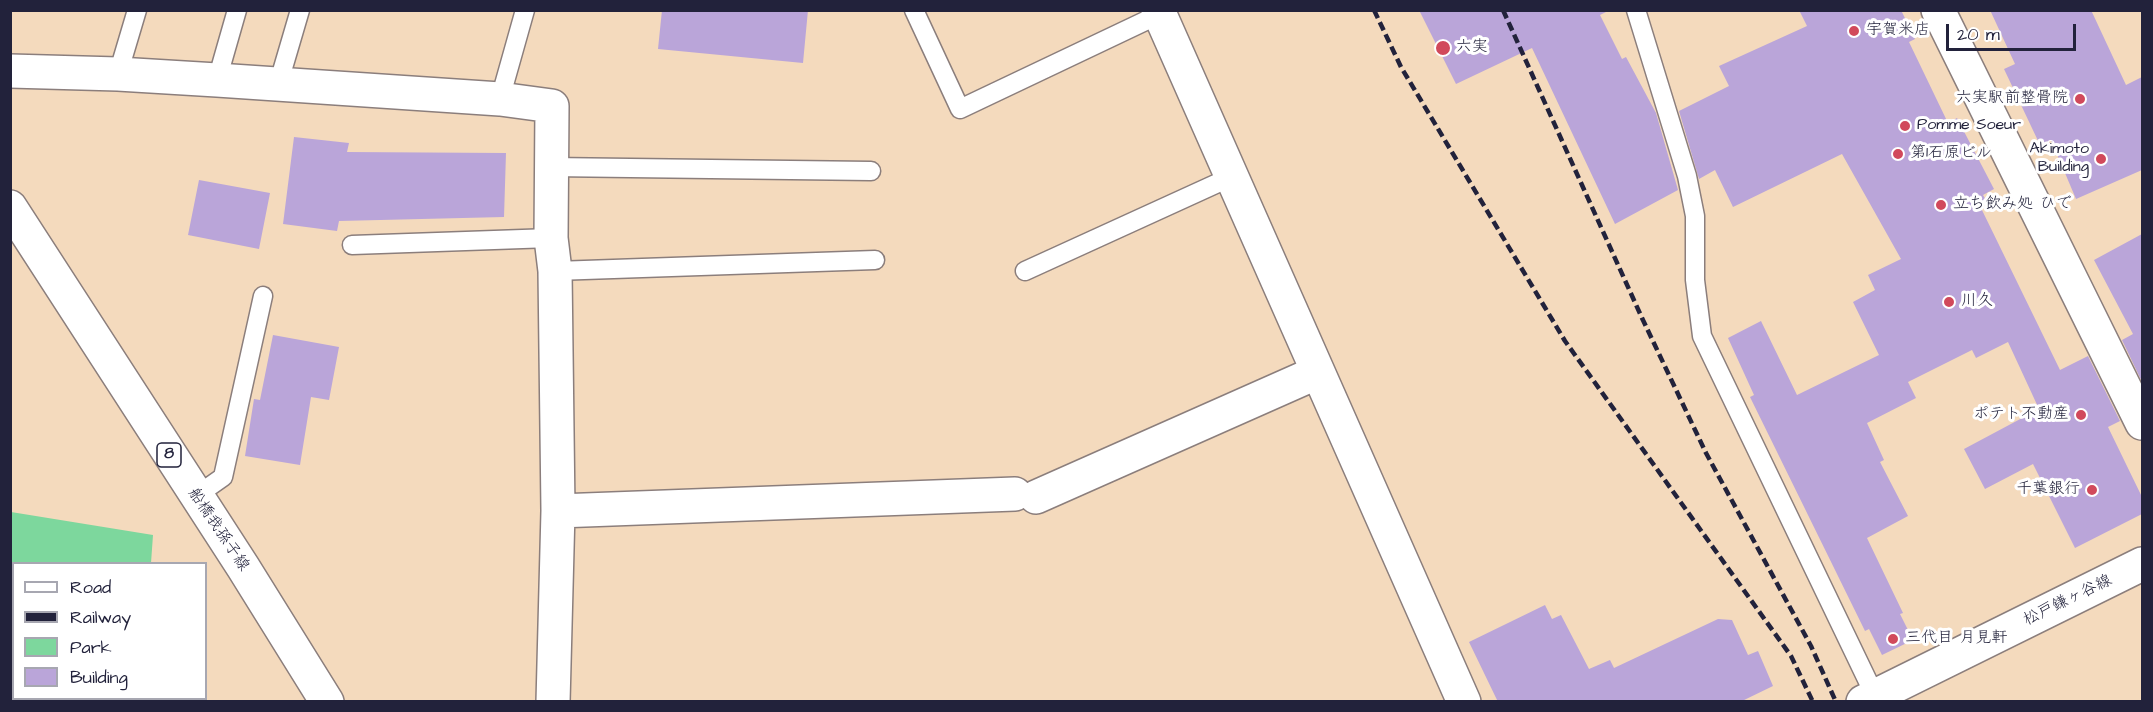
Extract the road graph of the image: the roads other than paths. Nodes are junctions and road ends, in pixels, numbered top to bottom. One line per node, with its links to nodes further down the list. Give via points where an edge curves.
1 (137, 10): 10 (lane)
2 (237, 10): 11 (lane)
3 (300, 10): 12 (lane)
4 (525, 10): 13 (lane)
5 (914, 10): 7 (lane, via 960,109)
6 (1636, 10): 29 (lane, via 1687,176 1695,216 1695,280 1702,336)
7 (1159, 12): 16 (street)
8 (1944, 12): 25 (street)
9 (10, 71): 10 (street)
10 (118, 74): 11 (street)
11 (217, 80): 12 (street)
12 (278, 85): 13 (street)
13 (500, 99): 14 (street, via 552,106)
14 (550, 168): 15 (lane); 18 (street)
15 (871, 171)
16 (1231, 177): 22 (lane); 24 (street)
17 (10, 207): 26 (street, 船橋我孫子線 / 8)
18 (551, 238): 19 (lane); 21 (street)
19 (352, 245)
20 (875, 260): 21 (lane)
21 (555, 271): 27 (street)
22 (1025, 271)
23 (263, 296): 26 (lane, via 223,477)
24 (1318, 372): 27 (street, via 1026,496); 32 (street)
25 (2142, 423)
26 (196, 496): 30 (street, 船橋我孫子線 / 8)
27 (558, 511): 31 (street)
28 (2142, 564): 29 (street, 松戸鎌ヶ谷線)
29 (1869, 699)
30 (327, 702)
31 (553, 702)
32 (1464, 702)

